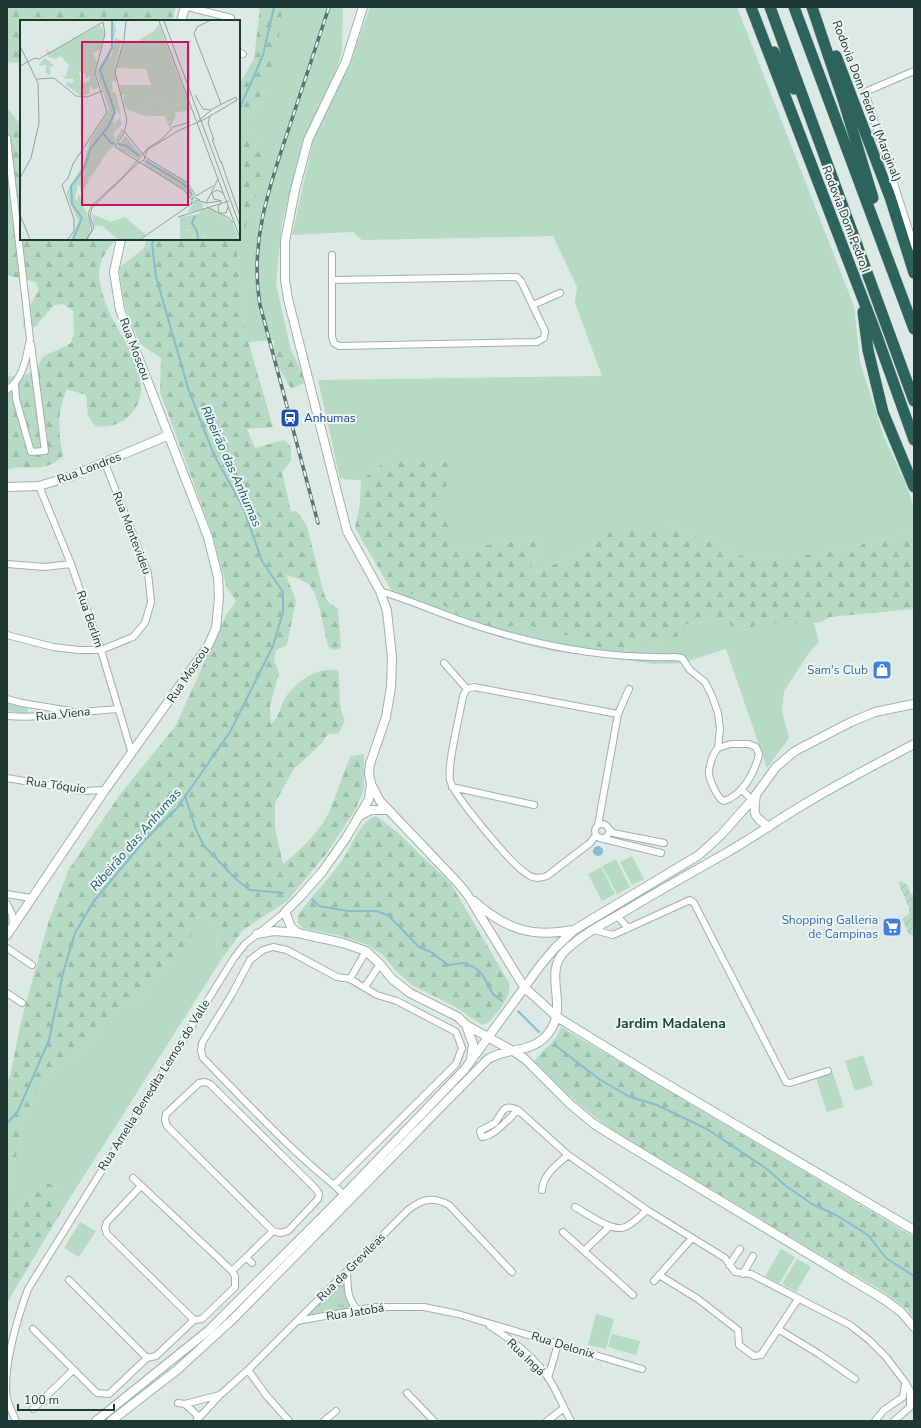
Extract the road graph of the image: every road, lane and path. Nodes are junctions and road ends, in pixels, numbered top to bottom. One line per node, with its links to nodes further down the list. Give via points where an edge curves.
1 (186, 7): 8 (street); 10 (street)
2 (363, 7): 36 (street, via 346,61 308,140 285,241 284,263 288,299 347,530)
3 (751, 7): 9 (highway, Rodovia Dom Pedro I)
4 (770, 7): 13 (highway, Rodovia Dom Pedro I)
5 (794, 7): 19 (highway, Rodovia Dom Pedro I)
6 (812, 7): 19 (highway, via 843,99)
7 (816, 7): 17 (highway, Rodovia Dom Pedro I (Marginal), via 890,197)
8 (231, 18)
9 (755, 18): 13 (highway, via 787,74); 21 (highway, Rodovia Dom Pedro I)
10 (181, 20)
11 (914, 71): 15 (street, via 865,92)
12 (7, 138): 24 (street)
13 (823, 149): 27 (highway, Rodovia Dom Pedro I)
14 (121, 240): 28 (street, Rua Moscou, via 114,272 120,310)
15 (914, 246)
16 (332, 255): 18 (street)
17 (914, 273)
18 (332, 280): 22 (street, via 512,276 522,281); 22 (street, via 332,337 334,343 339,346 537,342 544,338 546,331)
19 (900, 289): 23 (highway, Rodovia Dom Pedro I)
20 (560, 293): 22 (street)
21 (862, 298): 29 (highway, Rodovia Dom Pedro I); 33 (highway, via 868,350 883,412)
22 (533, 305)
23 (914, 329)
24 (30, 339): 25 (street, via 24,368); 25 (street, via 45,451 30,452)
25 (14, 385): 26 (street)
26 (7, 390)
27 (914, 400)
28 (168, 435): 30 (street, Rua Londres); 54 (street, Rua Moscou, via 208,537 218,577 218,612 216,628 208,646)
29 (914, 440)
30 (105, 463): 32 (street, Rua Londres); 38 (street, Rua Montevideu, via 148,573 151,602 145,623 133,636)
31 (7, 486): 32 (street, Rua Londres)
32 (38, 486): 35 (street, Rua Berlim)
33 (914, 486)
34 (7, 564): 35 (street, via 45,567)
35 (71, 564): 38 (street, Rua Berlim)
36 (380, 591): 53 (street, via 485,628 556,647 624,657 682,658 690,670 705,682 712,696 720,729); 56 (street, via 387,611 392,658 391,687 386,717 370,764)
37 (7, 635): 38 (street, via 52,647)
38 (101, 650): 46 (street, Rua Berlim)
39 (444, 663): 40 (street)
40 (466, 689): 48 (street, via 474,687); 57 (street, via 450,772)
41 (629, 689): 48 (street)
42 (7, 699): 44 (street)
43 (914, 704): 60 (street, via 875,712 795,751 776,767)
44 (33, 705): 45 (street); 51 (street)
45 (48, 707): 47 (street); 50 (street)
46 (119, 709): 47 (street, Rua Viena); 54 (street, Rua Berlim)
47 (76, 712): 50 (street, Rua Viena)
48 (618, 714): 64 (street)
49 (7, 716): 51 (street, Rua Viena)
50 (48, 716): 51 (street, Rua Viena)
51 (32, 717)
52 (914, 744): 65 (street, via 803,805)
53 (718, 748): 58 (street, via 709,771 718,797 721,801 728,800); 58 (street, via 731,744 749,744 759,751 755,767)
54 (132, 755): 59 (street, Rua Moscou)
55 (7, 778): 59 (street, Rua Tóquio, via 83,791)
56 (371, 784): 62 (street); 63 (street, Rua Amelia Benedita Lemos do Valle, via 369,799)
57 (452, 787): 61 (street); 67 (street, via 519,868 532,877 540,878 553,873)
58 (741, 789): 60 (street)
59 (105, 790): 72 (street, Rua Moscou)
60 (754, 797): 65 (street, via 753,813); 78 (street, via 721,835 699,855)
61 (534, 805)
62 (388, 810): 63 (street, via 371,810); 71 (street)
63 (361, 815): 74 (street, Rua Amelia Benedita Lemos do Valle, via 322,872)
64 (598, 825): 66 (street, via 605,825); 67 (street, via 595,830)
65 (770, 827): 75 (street)
66 (608, 828): 67 (street, via 608,835); 68 (street, via 613,833)
67 (598, 836): 69 (street, via 606,841)
68 (664, 843)
69 (661, 853)
70 (7, 894): 72 (street)
71 (467, 894): 78 (street, via 489,915 511,927 546,934); 89 (street)
72 (30, 898): 76 (street, Rua Moscou)
73 (7, 904): 76 (street, via 12,914)
74 (284, 912): 80 (street, via 291,927); 82 (street, Rua Amelia Benedita Lemos do Valle)
75 (617, 916): 77 (street); 79 (street)
76 (13, 925): 81 (street, Rua Moscou)
77 (628, 928): 79 (street, via 613,935); 97 (street, via 690,900 694,903 786,1082)
78 (574, 930): 89 (street, via 555,948)
79 (594, 930): 92 (street, via 564,952 559,960 555,980)
80 (298, 933): 82 (street, via 274,931); 84 (street)
81 (7, 934)
82 (257, 934): 150 (street, Rua Amelia Benedita Lemos do Valle, via 234,958 28,1289 21,1308 9,1364 7,1397)
83 (7, 948): 86 (street)
84 (366, 951): 85 (street); 87 (street)
85 (380, 964): 88 (street); 93 (street, via 392,979 410,993 458,1017)
86 (32, 965)
87 (350, 979): 88 (street); 101 (street, via 337,977 282,948 263,950 250,960 245,968 202,1043 201,1051 203,1058 240,1096)
88 (365, 987): 101 (street, via 451,1028 456,1032 462,1048 456,1064)
89 (524, 987): 92 (street); 94 (street)
90 (7, 993): 91 (street)
91 (22, 1003)
92 (557, 1017): 95 (street, via 544,1039 534,1046); 108 (street)
93 (466, 1025): 94 (street); 96 (street, via 473,1044)
94 (489, 1037): 95 (street); 96 (street)
95 (513, 1051): 131 (street, via 594,1124 885,1300 901,1312); 152 (street, via 496,1054 488,1059 233,1319 188,1360)
96 (471, 1061): 104 (street)
97 (828, 1071)
98 (518, 1110): 98 (street, via 491,1134 482,1137 480,1131 495,1123 502,1110 507,1107); 99 (street)
99 (568, 1155): 103 (street, via 545,1176); 106 (street)
100 (133, 1178): 102 (street)
101 (334, 1185): 104 (street)
102 (142, 1186): 118 (street); 128 (street, via 107,1222 107,1234)
103 (542, 1190)
104 (344, 1194): 151 (street, via 209,1330)
105 (575, 1207): 107 (street)
106 (647, 1210): 107 (street, via 626,1227 619,1229); 111 (street)
107 (610, 1226): 113 (street)
108 (914, 1230)
109 (273, 1231): 109 (street, via 167,1126 166,1114 199,1083 210,1084 319,1194 318,1199 288,1231); 115 (street)
110 (563, 1232): 113 (street)
111 (692, 1238): 117 (street, via 725,1258); 122 (street)
112 (740, 1248): 117 (street)
113 (584, 1251): 125 (street)
114 (753, 1256): 121 (street)
115 (246, 1257): 116 (street); 118 (street)
116 (252, 1263)
117 (728, 1265): 121 (street, via 735,1272)
118 (232, 1271): 128 (street, via 236,1282 234,1286 202,1318)
119 (347, 1271): 120 (street, Rua da Grevileas, via 408,1210 418,1202 428,1199 439,1200 449,1205); 127 (street, via 348,1294 351,1304); 129 (street, Rua da Grevileas)
120 (512, 1272)
121 (743, 1274): 126 (street, via 751,1274)
122 (659, 1275): 124 (street); 133 (street, via 698,1299 738,1330 739,1345 754,1356 761,1355)
123 (69, 1280): 135 (street)
124 (654, 1281)
125 (633, 1295)
126 (798, 1300): 133 (street); 141 (street, via 850,1325 886,1357)
127 (358, 1310): 129 (street, Rua Jatobá); 130 (street, Rua Jatobá, via 375,1307 424,1308)
128 (194, 1320): 135 (street, via 156,1356)
129 (297, 1321): 138 (street, Rua da Grevileas)
130 (484, 1322): 134 (street, Rua Delonix); 139 (street, Rua Ingá, via 510,1339)
131 (914, 1327)
132 (33, 1329): 137 (street)
133 (778, 1329): 140 (street)
134 (558, 1344): 136 (street, Rua Delonix); 139 (street)
135 (147, 1358): 137 (street, via 109,1394 97,1394)
136 (642, 1369)
137 (73, 1370): 147 (street)
138 (248, 1370): 143 (street, Rua da Grevileas); 153 (street)
139 (548, 1378): 146 (street, Rua Ingá)
140 (855, 1379)
141 (905, 1382): 158 (street, via 903,1397 884,1410); 159 (street, via 910,1390 910,1407)
142 (407, 1393): 155 (street)
143 (220, 1395): 145 (street); 149 (street, Rua da Grevileas)
144 (178, 1403): 145 (street)
145 (185, 1404): 149 (street, via 192,1409)
146 (564, 1408): 156 (street); 157 (street, Rua Ingá)
147 (33, 1409)
148 (336, 1411): 154 (street)
149 (197, 1420)
150 (16, 1421)
151 (96, 1421)
152 (111, 1421)
153 (289, 1421)
154 (324, 1421)
155 (434, 1421)
156 (547, 1421)
157 (571, 1421)
158 (875, 1421)
159 (894, 1421)

